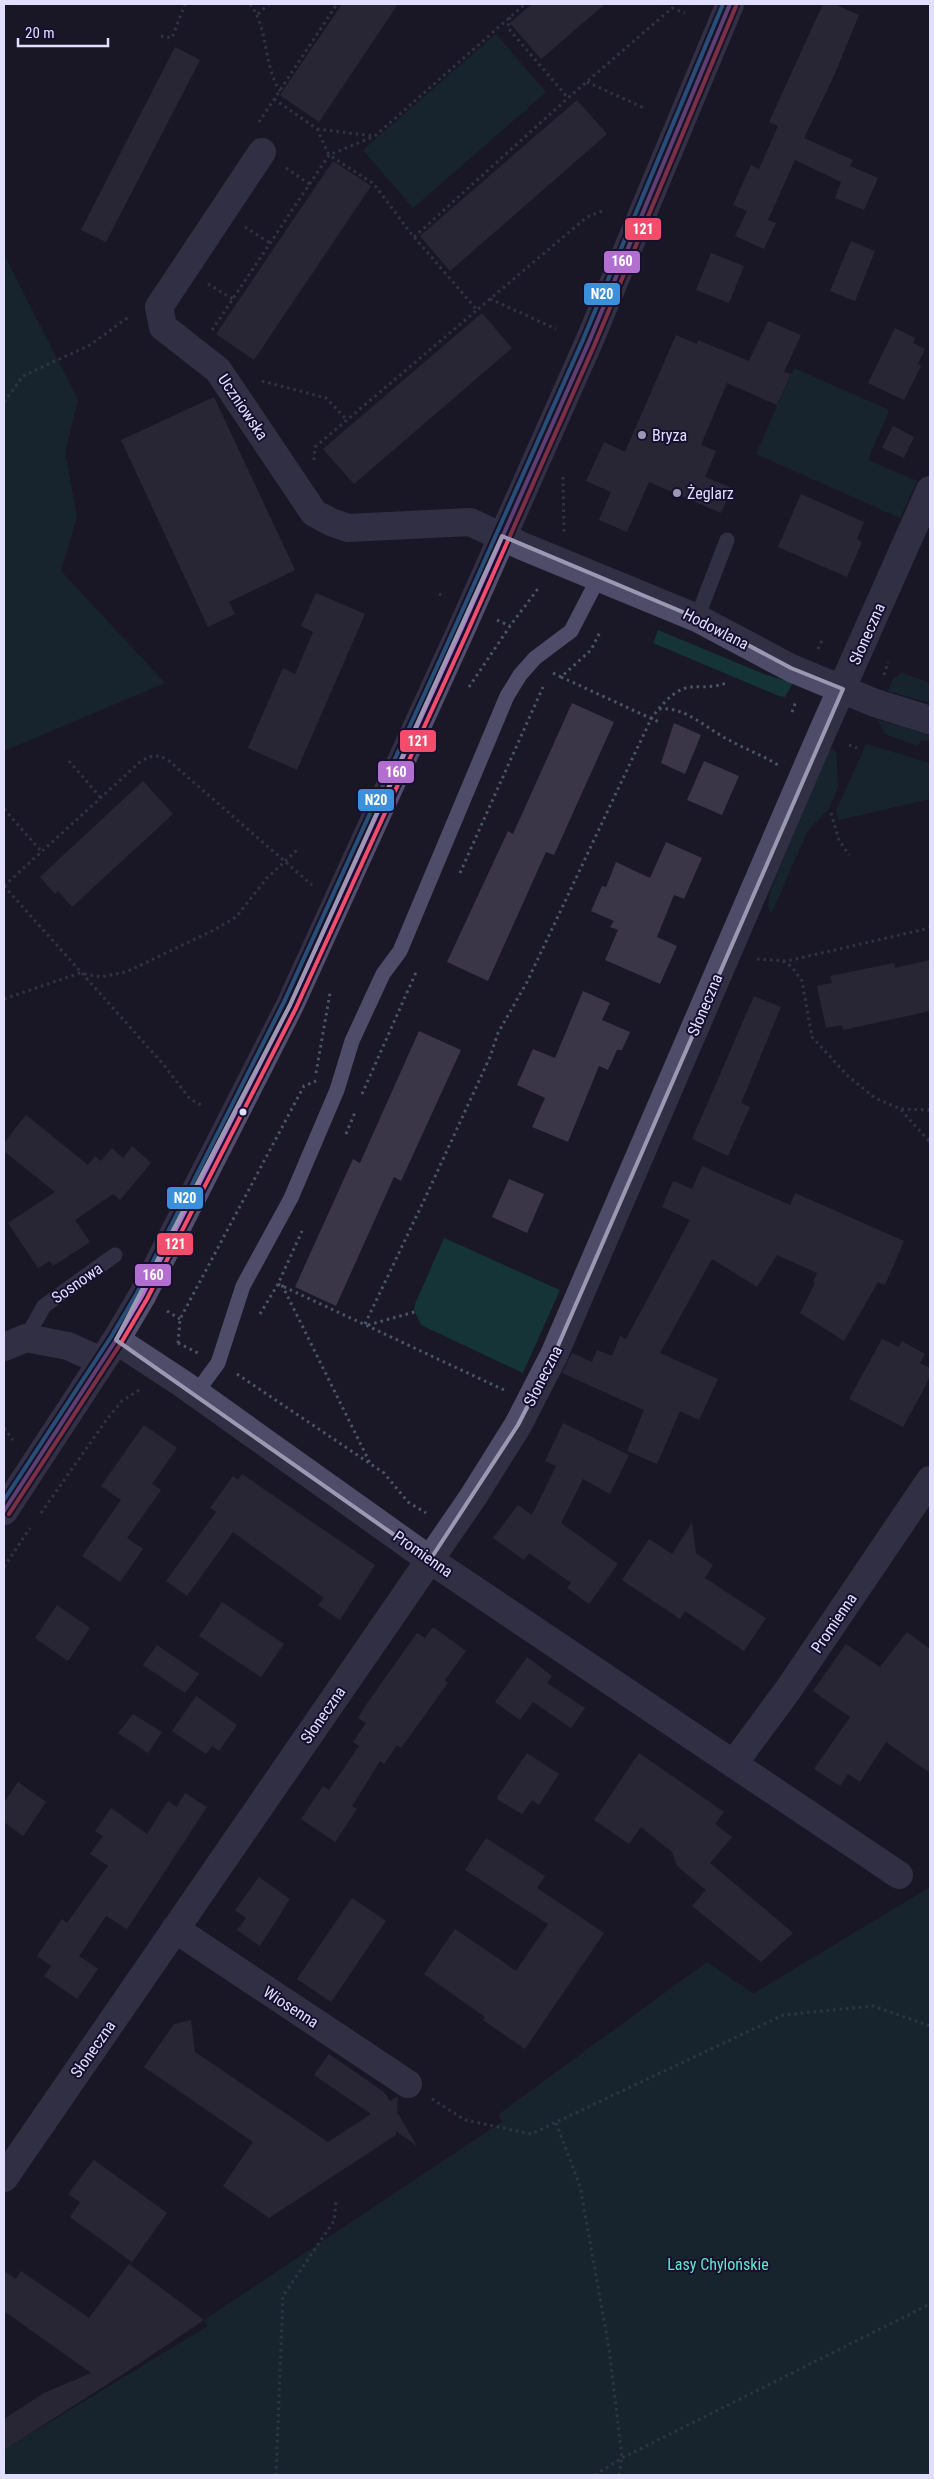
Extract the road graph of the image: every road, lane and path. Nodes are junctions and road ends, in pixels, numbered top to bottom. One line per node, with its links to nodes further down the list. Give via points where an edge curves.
1 (185, 4): 10 (path, via 172,38)
2 (250, 4): 8 (path)
3 (269, 4): 8 (path)
4 (525, 4): 9 (path)
5 (730, 4): 34 (main road, via 588,344)
6 (335, 5): 12 (path)
7 (685, 13): 11 (path, via 672,8)
8 (258, 14): 12 (path, via 273,80)
9 (512, 15): 13 (path, via 508,19 508,28); 17 (path)
10 (162, 36)
11 (587, 82): 13 (path); 15 (path)
12 (280, 91): 14 (path)
13 (568, 98): 21 (path)
14 (274, 99): 16 (path); 18 (path, via 258,125)
15 (646, 109)
16 (317, 129): 17 (path); 19 (path)
17 (375, 136): 19 (path)
18 (262, 152): 26 (street, Uczniowska, via 159,306 163,327)
19 (329, 155): 21 (path, via 374,184); 26 (path)
20 (606, 210): 22 (path, via 587,216)
21 (414, 237): 23 (path)
22 (490, 299): 23 (path); 25 (path)
23 (477, 310): 29 (path)
24 (130, 316): 28 (path, via 90,345 23,376)
25 (556, 329)
26 (196, 353): 27 (street, Uczniowska)
27 (218, 370): 29 (path, via 326,398); 34 (street, Uczniowska, via 314,513 348,528 470,522)
28 (4, 402)
29 (346, 419): 30 (path, via 315,447)
30 (314, 465)
31 (562, 475): 33 (path)
32 (930, 490): 44 (street, Słoneczna)
33 (564, 532)
34 (502, 536): 36 (street, Hodowlana); 82 (main road, via 290,1005 160,1261)
35 (727, 540): 38 (lane)
36 (599, 577): 38 (street, Hodowlana); 85 (lane, via 570,631 535,658 507,696 400,951 383,974 352,1041 337,1090 292,1198 243,1286 218,1363)
37 (546, 578): 45 (path)
38 (697, 618): 44 (street, Hodowlana, via 791,668)
39 (600, 632): 41 (path, via 592,650)
40 (549, 671): 41 (path)
41 (561, 677): 47 (path)
42 (546, 680): 59 (path)
43 (726, 683): 46 (path, via 714,688 683,688)
44 (843, 689): 48 (street, Hodowlana); 51 (street, Słoneczna)
45 (464, 695)
46 (658, 709): 47 (path); 51 (path, via 669,708 706,725 727,740)
47 (651, 719): 49 (path); 80 (path, via 527,982 498,1033 490,1057)
48 (930, 720)
49 (659, 722)
50 (69, 762): 52 (path)
51 (802, 779): 86 (street, Słoneczna, via 566,1329)
52 (101, 798): 56 (path); 58 (path, via 141,761 153,755 160,756)
53 (4, 809): 56 (path)
54 (831, 812): 57 (path, via 839,840)
55 (297, 850): 58 (path)
56 (41, 851): 61 (path)
57 (848, 855)
58 (285, 862): 60 (path); 66 (path, via 267,878 236,917 214,930 126,972 101,977)
59 (458, 878)
60 (312, 885)
61 (4, 886): 66 (path)
62 (930, 928): 64 (path)
63 (757, 959): 64 (path)
64 (783, 961): 72 (path, via 802,981 812,1037 855,1082 875,1098)
65 (418, 969): 69 (path)
66 (80, 973): 68 (path); 70 (path, via 163,1064 190,1099)
67 (332, 985): 83 (path, via 315,1081 304,1086 245,1194 180,1319 178,1343)
68 (4, 999)
69 (359, 1100)
70 (203, 1106)
71 (357, 1108): 74 (path)
72 (901, 1109): 73 (path); 75 (path)
73 (930, 1110)
74 (344, 1139)
75 (930, 1142)
76 (303, 1229): 78 (path, via 278,1284)
77 (115, 1255): 81 (lane, Sosnowa, via 44,1306)
78 (282, 1285): 80 (path); 89 (path)
79 (418, 1311): 80 (path)
80 (366, 1324): 86 (path)
81 (15, 1342): 82 (street, Sosnowa)
82 (108, 1350): 83 (street, Promienna); 91 (main road)
83 (161, 1368): 85 (street, Promienna); 94 (path, via 138,1392 122,1401 107,1419)
84 (236, 1373): 89 (path)
85 (196, 1393): 93 (street, Promienna)
86 (530, 1402): 92 (street, Słoneczna)
87 (4, 1428): 88 (path)
88 (13, 1440)
89 (370, 1464): 92 (path, via 384,1473 408,1502)
90 (930, 1480): 95 (street, Promienna, via 788,1690)
91 (4, 1511)
92 (452, 1529): 93 (street, Słoneczna)
93 (430, 1560): 95 (street, Promienna); 97 (street, Słoneczna)
94 (4, 1567)
95 (734, 1763): 96 (street, Promienna)
96 (899, 1875)
97 (175, 1929): 99 (street, Wiosenna); 101 (street, Słoneczna)
98 (930, 2026): 100 (path, via 873,2006 783,2015)
99 (408, 2084): 100 (path, via 465,2120 531,2134)
100 (556, 2123): 104 (path, via 580,2186 609,2348)
101 (4, 2178)
102 (336, 2202): 105 (path, via 334,2220 283,2296)
103 (930, 2304): 104 (path)
104 (622, 2458): 106 (path); 107 (path)
105 (276, 2475)
106 (595, 2475)
107 (619, 2475)

